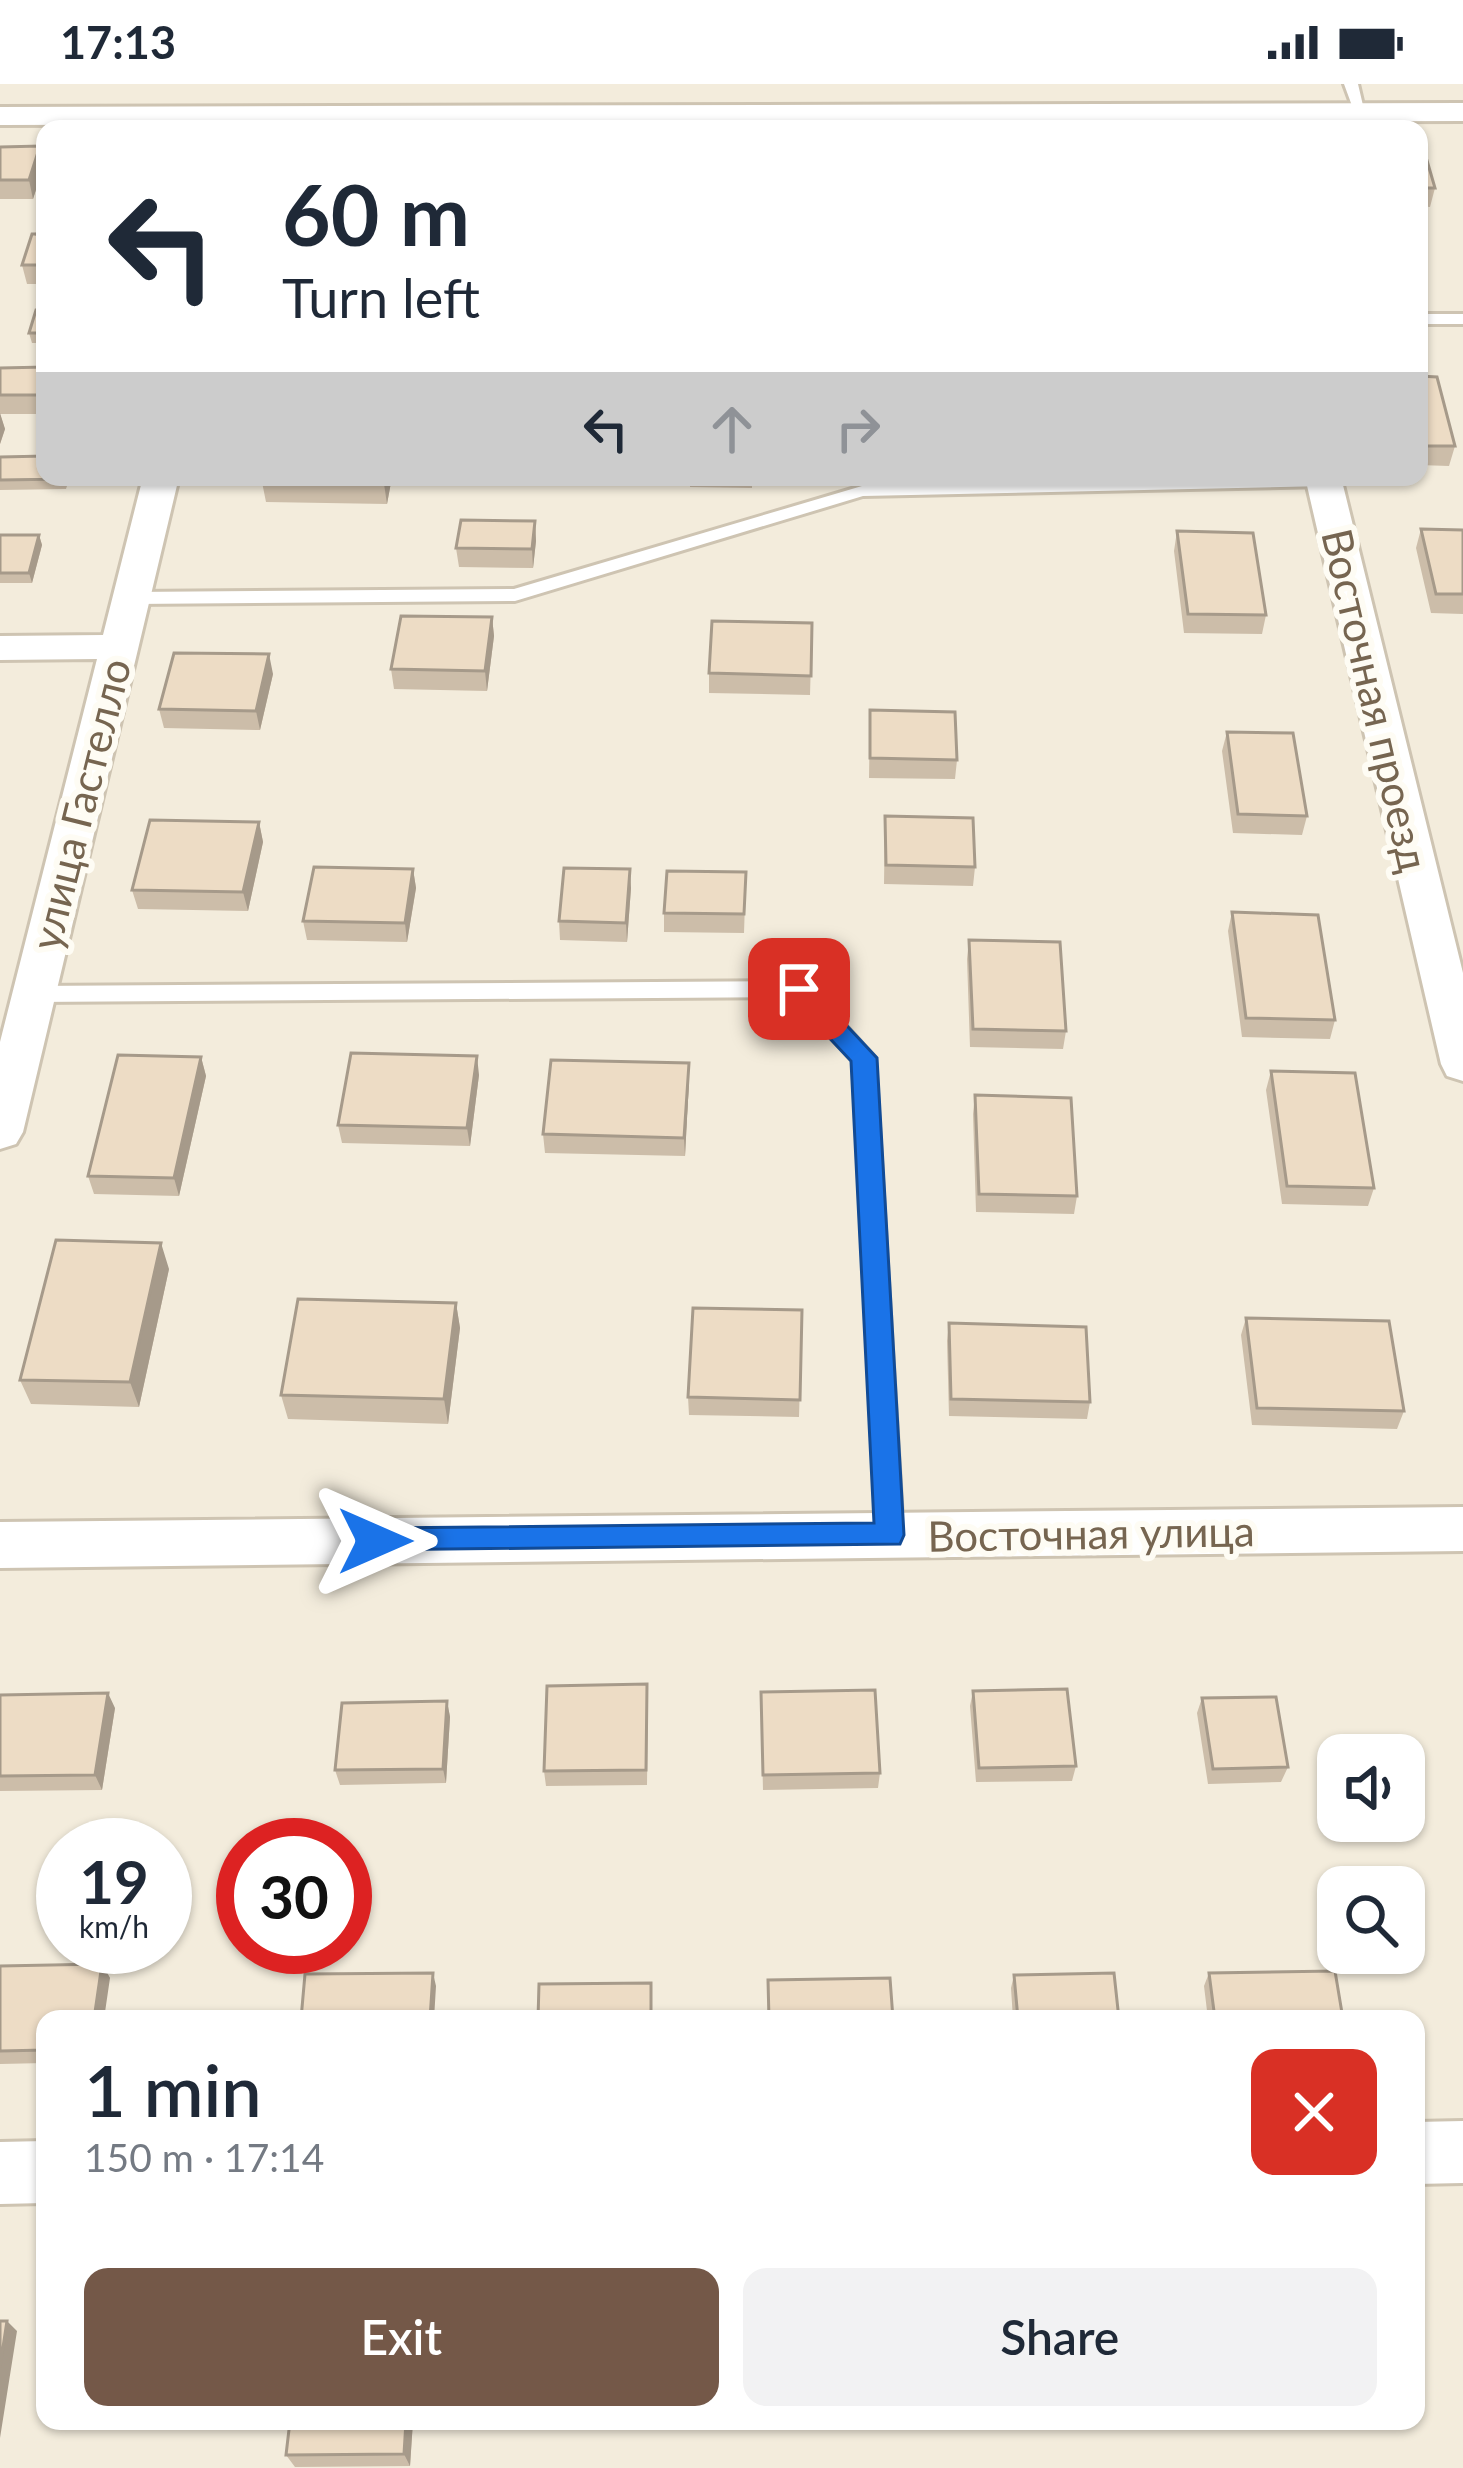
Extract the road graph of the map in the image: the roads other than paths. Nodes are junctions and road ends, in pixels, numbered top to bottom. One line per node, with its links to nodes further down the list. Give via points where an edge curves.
1 (1355, 98): 2 (street); 3 (street)
2 (251, 109): 4 (street)
3 (1463, 112)
4 (0, 116)
5 (1428, 319): 6 (lane)
6 (1463, 319)
7 (159, 486): 10 (street, улица Гастелло)
8 (1030, 486): 10 (lane, via 862,490 515,595)
9 (1325, 486): 14 (street, Восточная проезд)
10 (132, 598): 11 (street, улица Гастелло)
11 (120, 647): 12 (street); 13 (street, улица Гастелло)
12 (0, 648)
13 (32, 994): 15 (street, улица Гастелло); 17 (lane, via 799,989 864,1058)
14 (1463, 1064)
15 (0, 1132)
16 (1462, 1534): 17 (street, Восточная улица)
17 (890, 1535): 18 (street, Восточная улица)
18 (0, 1545)
19 (1425, 2152): 20 (street)
20 (1463, 2152)
21 (36, 2172): 22 (street)
22 (0, 2173)

